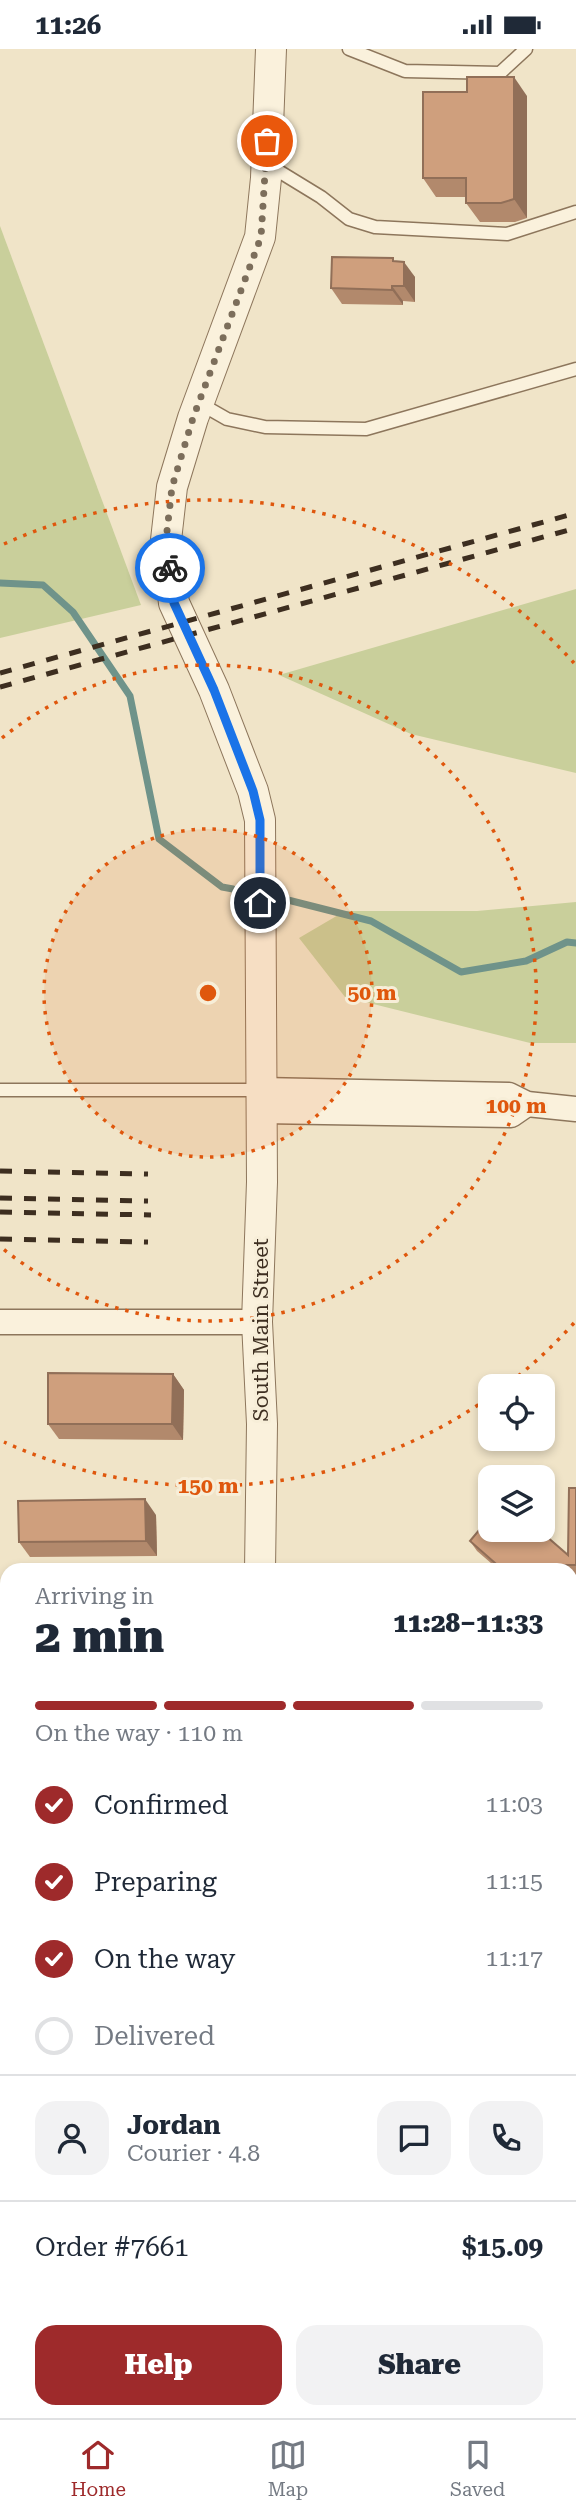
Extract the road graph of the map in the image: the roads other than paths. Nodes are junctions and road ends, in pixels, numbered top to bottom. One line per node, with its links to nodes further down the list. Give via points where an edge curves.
1 (271, 49): 4 (street, South Main Street)
2 (349, 49): 3 (lane, via 405,71 500,73)
3 (526, 49)
4 (267, 164): 5 (lane, via 349,219 375,227 507,234); 7 (street, South Main Street, via 261,237)
5 (576, 212)
6 (576, 369): 7 (lane, via 366,429 265,428 227,419)
7 (199, 403): 9 (street, South Main Street, via 172,487 166,540 174,603 214,690 260,820)
8 (0, 1090): 9 (lane)
9 (262, 1100): 10 (street, via 511,1115 527,1104); 12 (street, South Main Street)
10 (576, 1109)
11 (0, 1322): 12 (street)
12 (257, 1322): 13 (street, South Main Street, via 262,1424)
13 (260, 1563)

